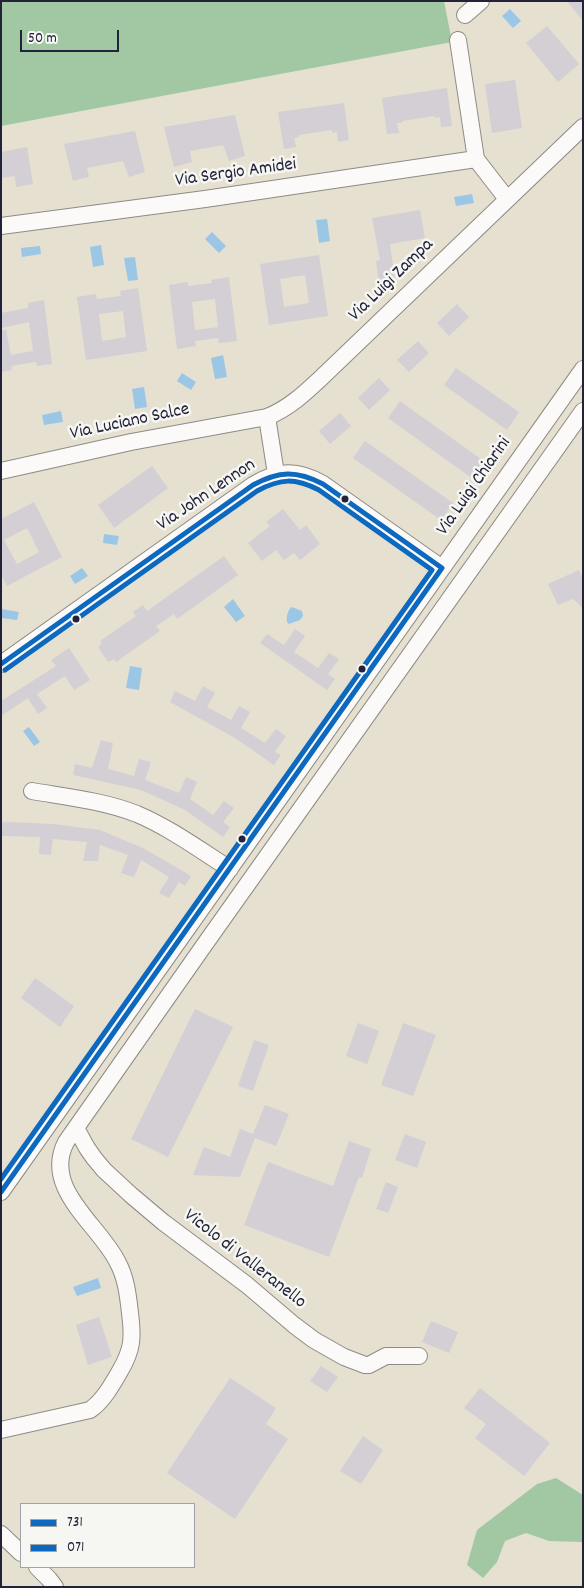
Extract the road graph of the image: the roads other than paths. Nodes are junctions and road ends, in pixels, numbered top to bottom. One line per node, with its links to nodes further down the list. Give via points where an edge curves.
1 (481, 1): 2 (street)
2 (465, 15)
3 (458, 40): 5 (street)
4 (583, 128): 6 (street, Via Luigi Zampa)
5 (476, 159): 6 (street); 7 (street, Via Sergio Amidei)
6 (507, 199): 10 (street, Via Luigi Zampa, via 317,382 292,403)
7 (1, 226)
8 (583, 369): 13 (street, Via Luigi Chiarini)
9 (583, 411): 17 (street)
10 (266, 417): 11 (street, Via Luciano Salce); 12 (street)
11 (1, 471)
12 (276, 474): 13 (street, Via John Lennon, via 302,475 323,484); 14 (street, Via John Lennon, via 253,485)
13 (442, 568): 16 (street, Via Luigi Chiarini)
14 (1, 664)
15 (32, 791): 16 (street, via 110,805 136,814)
16 (230, 869): 18 (street, Via Luigi Chiarini)
17 (76, 1128): 19 (street, Vicolo di Valleranello, via 94,1158 131,1195 314,1340 366,1365 386,1356); 20 (street, via 61,1153 61,1176 72,1200 120,1266 131,1322 131,1350 117,1377 90,1410)
18 (1, 1192)
19 (419, 1356)
20 (1, 1430)
21 (1, 1534): 22 (street)
22 (20, 1552)
23 (37, 1568): 24 (street)
24 (55, 1587)

